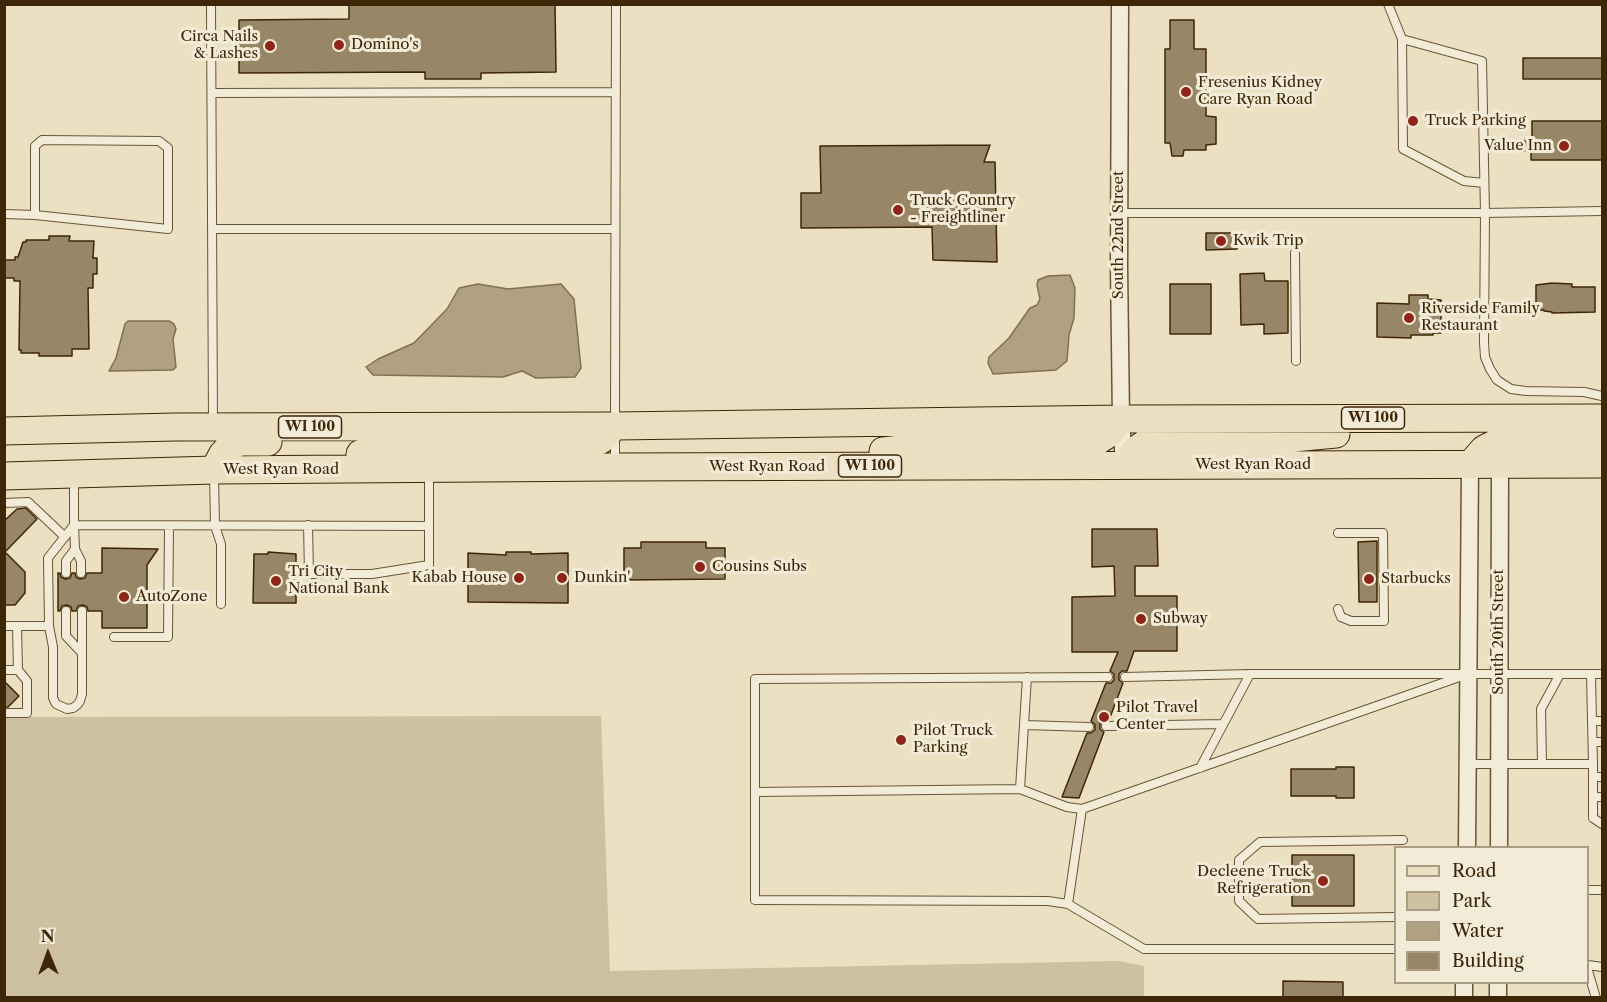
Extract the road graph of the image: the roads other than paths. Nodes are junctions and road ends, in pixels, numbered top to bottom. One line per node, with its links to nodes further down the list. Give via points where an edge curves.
1 (211, 4): 7 (lane)
2 (616, 4): 6 (lane)
3 (1120, 4): 10 (street, South 22nd Street)
4 (1388, 4): 5 (lane)
5 (1402, 39): 8 (lane, via 1403,149 1464,181); 8 (lane, via 1482,62)
6 (616, 92): 7 (lane); 15 (lane)
7 (212, 93): 14 (lane)
8 (1484, 183): 11 (lane)
9 (1602, 211): 11 (lane)
10 (1119, 213): 11 (lane); 21 (street, South 22nd Street)
11 (1485, 213): 18 (lane, via 1485,357 1497,380 1511,389)
12 (4, 214): 13 (lane)
13 (35, 215): 13 (lane, via 168,229 168,148 159,141 42,140 35,146)
14 (212, 229): 15 (lane); 26 (lane)
15 (615, 229): 24 (lane)
16 (1296, 253): 17 (lane)
17 (1296, 361)
18 (1602, 396)
19 (1407, 418): 21 (main road, WI 100); 29 (main road, WI 100); 31 (main road, via 1373,430 1271,440 1146,443)
20 (1602, 418): 29 (main road, WI 100)
21 (1121, 419): 22 (main road, WI 100); 31 (street, South 22nd Street); 33 (main road, via 1096,442 939,445 844,455)
22 (810, 423): 24 (main road, WI 100); 34 (main road, via 771,433 710,440 642,440 631,445)
23 (410, 426): 24 (main road, WI 100); 26 (main road, WI 100); 36 (main road, via 306,442 240,442 229,447)
24 (615, 426): 34 (lane); 37 (main road, via 602,440 579,448 411,448 345,456)
25 (175, 427): 26 (main road, WI 100); 27 (main road, WI 100); 36 (main road, via 200,448)
26 (213, 427)
27 (4, 430)
28 (1602, 438): 29 (main road)
29 (1494, 442): 30 (main road, WI 100); 32 (main road); 64 (street, South 20th Street)
30 (1602, 464)
31 (1124, 465): 32 (main road, West Ryan Road / WI 100); 33 (main road, West Ryan Road / WI 100)
32 (1470, 465): 63 (street, South 20th Street)
33 (796, 466): 34 (main road, West Ryan Road / WI 100)
34 (615, 467): 35 (main road, West Ryan Road / WI 100)
35 (429, 469): 37 (main road, West Ryan Road / WI 100); 45 (lane)
36 (214, 470): 37 (main road, West Ryan Road / WI 100); 38 (main road, West Ryan Road / WI 100); 44 (lane)
37 (288, 470)
38 (74, 474): 39 (main road, West Ryan Road / WI 100); 41 (lane)
39 (4, 476)
40 (4, 503): 47 (lane, via 28,502)
41 (74, 525): 43 (lane); 47 (lane); 48 (lane)
42 (308, 525): 44 (lane); 45 (lane); 45 (lane, via 309,574 372,574 429,565)
43 (168, 526): 44 (lane); 58 (lane, via 168,637)
44 (215, 526): 51 (lane, via 221,544)
45 (428, 526)
46 (1338, 533): 52 (lane, via 1383,533 1384,621 1351,621 1341,617)
47 (64, 537): 57 (lane, via 48,558)
48 (75, 549): 49 (lane, via 66,561); 50 (lane)
49 (66, 573)
50 (81, 573)
51 (221, 604)
52 (1338, 609)
53 (66, 611): 59 (lane, via 66,636)
54 (82, 611): 59 (lane)
55 (4, 626): 56 (lane)
56 (17, 626): 57 (lane); 61 (lane)
57 (49, 626): 59 (lane, via 53,698 67,709 73,708 82,694)
58 (114, 637)
59 (81, 652)
60 (4, 670): 61 (lane)
61 (18, 670): 71 (lane, via 27,681 27,713)
62 (1250, 674): 63 (lane); 70 (lane); 74 (lane)
63 (1468, 674): 64 (lane); 80 (street, South 20th Street); 84 (lane)
64 (1499, 674): 65 (lane); 83 (street, South 20th Street)
65 (1560, 674): 66 (lane); 81 (lane, via 1541,709)
66 (1591, 674): 67 (lane); 72 (lane)
67 (1602, 674)
68 (1027, 677): 69 (lane); 75 (lane); 87 (lane, via 755,679)
69 (1108, 677)
70 (1125, 677)
71 (4, 713)
72 (1592, 721): 73 (lane); 78 (lane)
73 (1602, 721)
74 (1222, 724): 76 (lane); 84 (lane)
75 (1024, 725): 77 (lane); 86 (lane)
76 (1106, 726)
77 (1089, 727)
78 (1593, 742): 79 (lane); 82 (lane)
79 (1602, 742)
80 (1468, 764): 83 (lane); 94 (street, South 20th Street)
81 (1542, 764): 82 (lane); 83 (lane)
82 (1593, 764): 85 (lane)
83 (1500, 765): 95 (street, South 20th Street)
84 (1200, 768): 89 (lane)
85 (1598, 777): 88 (lane)
86 (1020, 789): 87 (lane); 89 (lane)
87 (755, 792): 96 (lane, via 756,900 1048,900)
88 (1598, 796): 91 (lane)
89 (1082, 809): 96 (lane)
90 (1602, 813): 91 (lane)
91 (1593, 818): 92 (lane)
92 (1602, 824)
93 (1402, 840): 97 (lane, via 1260,842 1239,860 1239,901 1258,920)
94 (1467, 846)
95 (1499, 846)
96 (1068, 904): 98 (lane, via 1144,949)
97 (1394, 917)
98 (1394, 949)
99 (1589, 977): 100 (lane)
100 (1596, 998)

